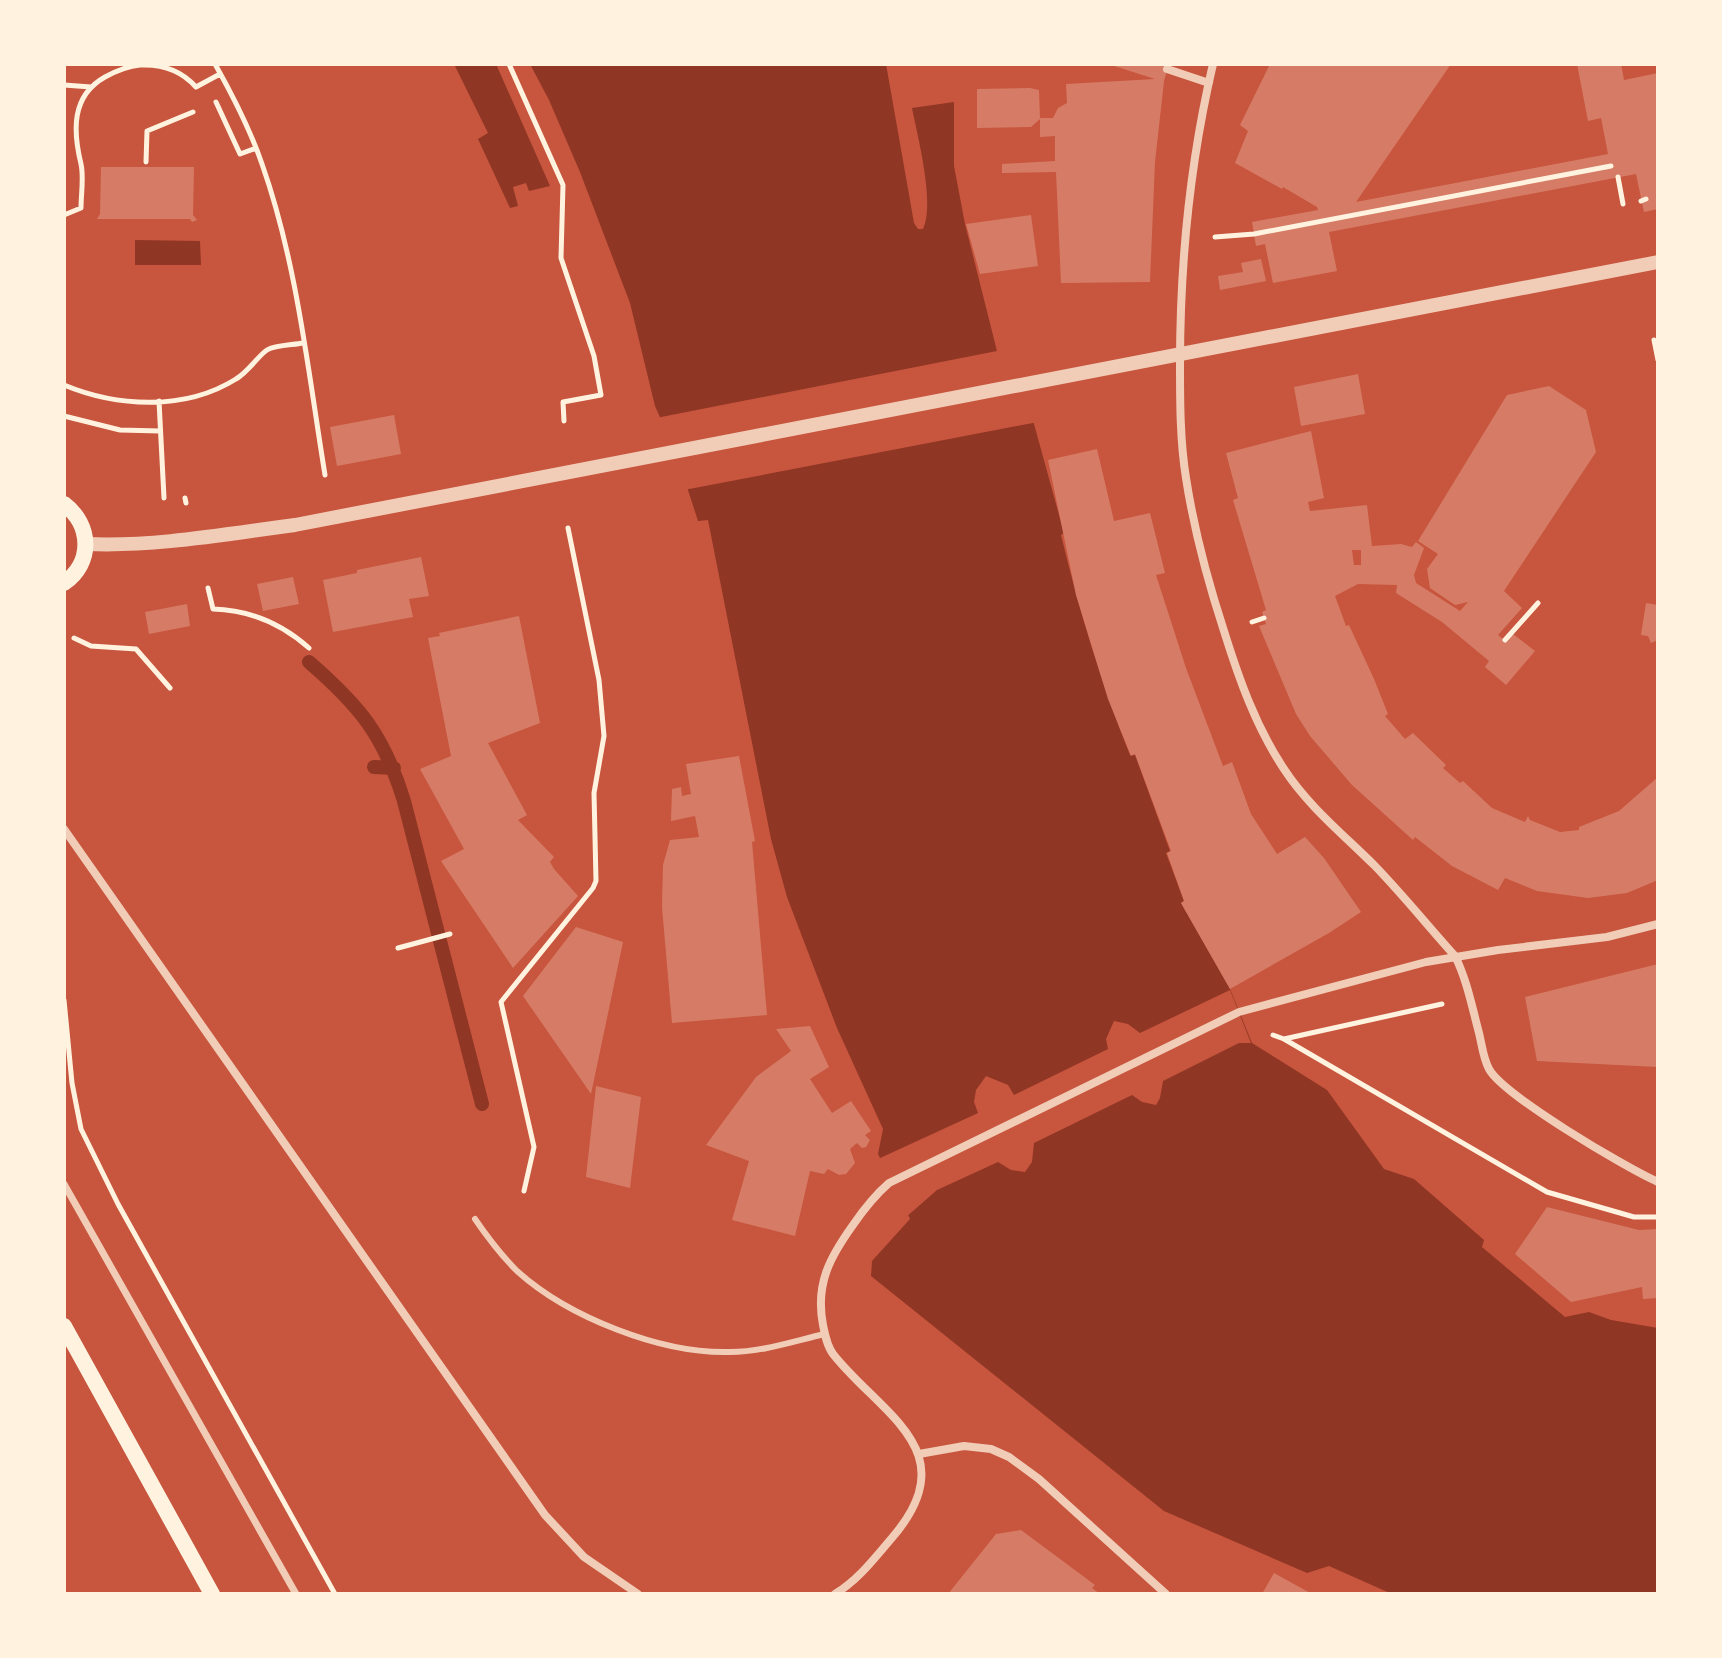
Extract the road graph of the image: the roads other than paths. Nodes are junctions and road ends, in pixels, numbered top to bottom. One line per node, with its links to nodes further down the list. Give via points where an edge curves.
1 (1213, 64): 3 (street)
2 (1167, 69): 3 (street)
3 (1209, 83): 10 (street, via 1186,235 1180,325 1186,478 1208,577 1241,682 1292,781)
4 (1658, 262): 6 (street, via 408,504 167,542)
5 (64, 504): 6 (main road, via 79,519)
6 (86, 544): 7 (main road, via 82,564)
7 (64, 583)
8 (64, 829): 19 (street, via 545,1515 584,1557)
9 (1658, 924): 10 (street, via 1607,937)
10 (1455, 956): 11 (street, via 1487,1065 1498,1080 1616,1160); 15 (street, via 1239,1012 889,1183 827,1265 820,1298)
11 (1658, 1182)
12 (64, 1184): 18 (street)
13 (475, 1219): 15 (lane, via 503,1256 549,1296 634,1336 728,1352)
14 (64, 1326): 17 (main road)
15 (825, 1334): 16 (street, via 832,1352 908,1431)
16 (919, 1454): 20 (street, via 920,1484 907,1518 859,1575); 21 (street, via 964,1446 1009,1457)
17 (212, 1594)
18 (296, 1594)
19 (638, 1594)
20 (835, 1594)
21 (1166, 1594)

